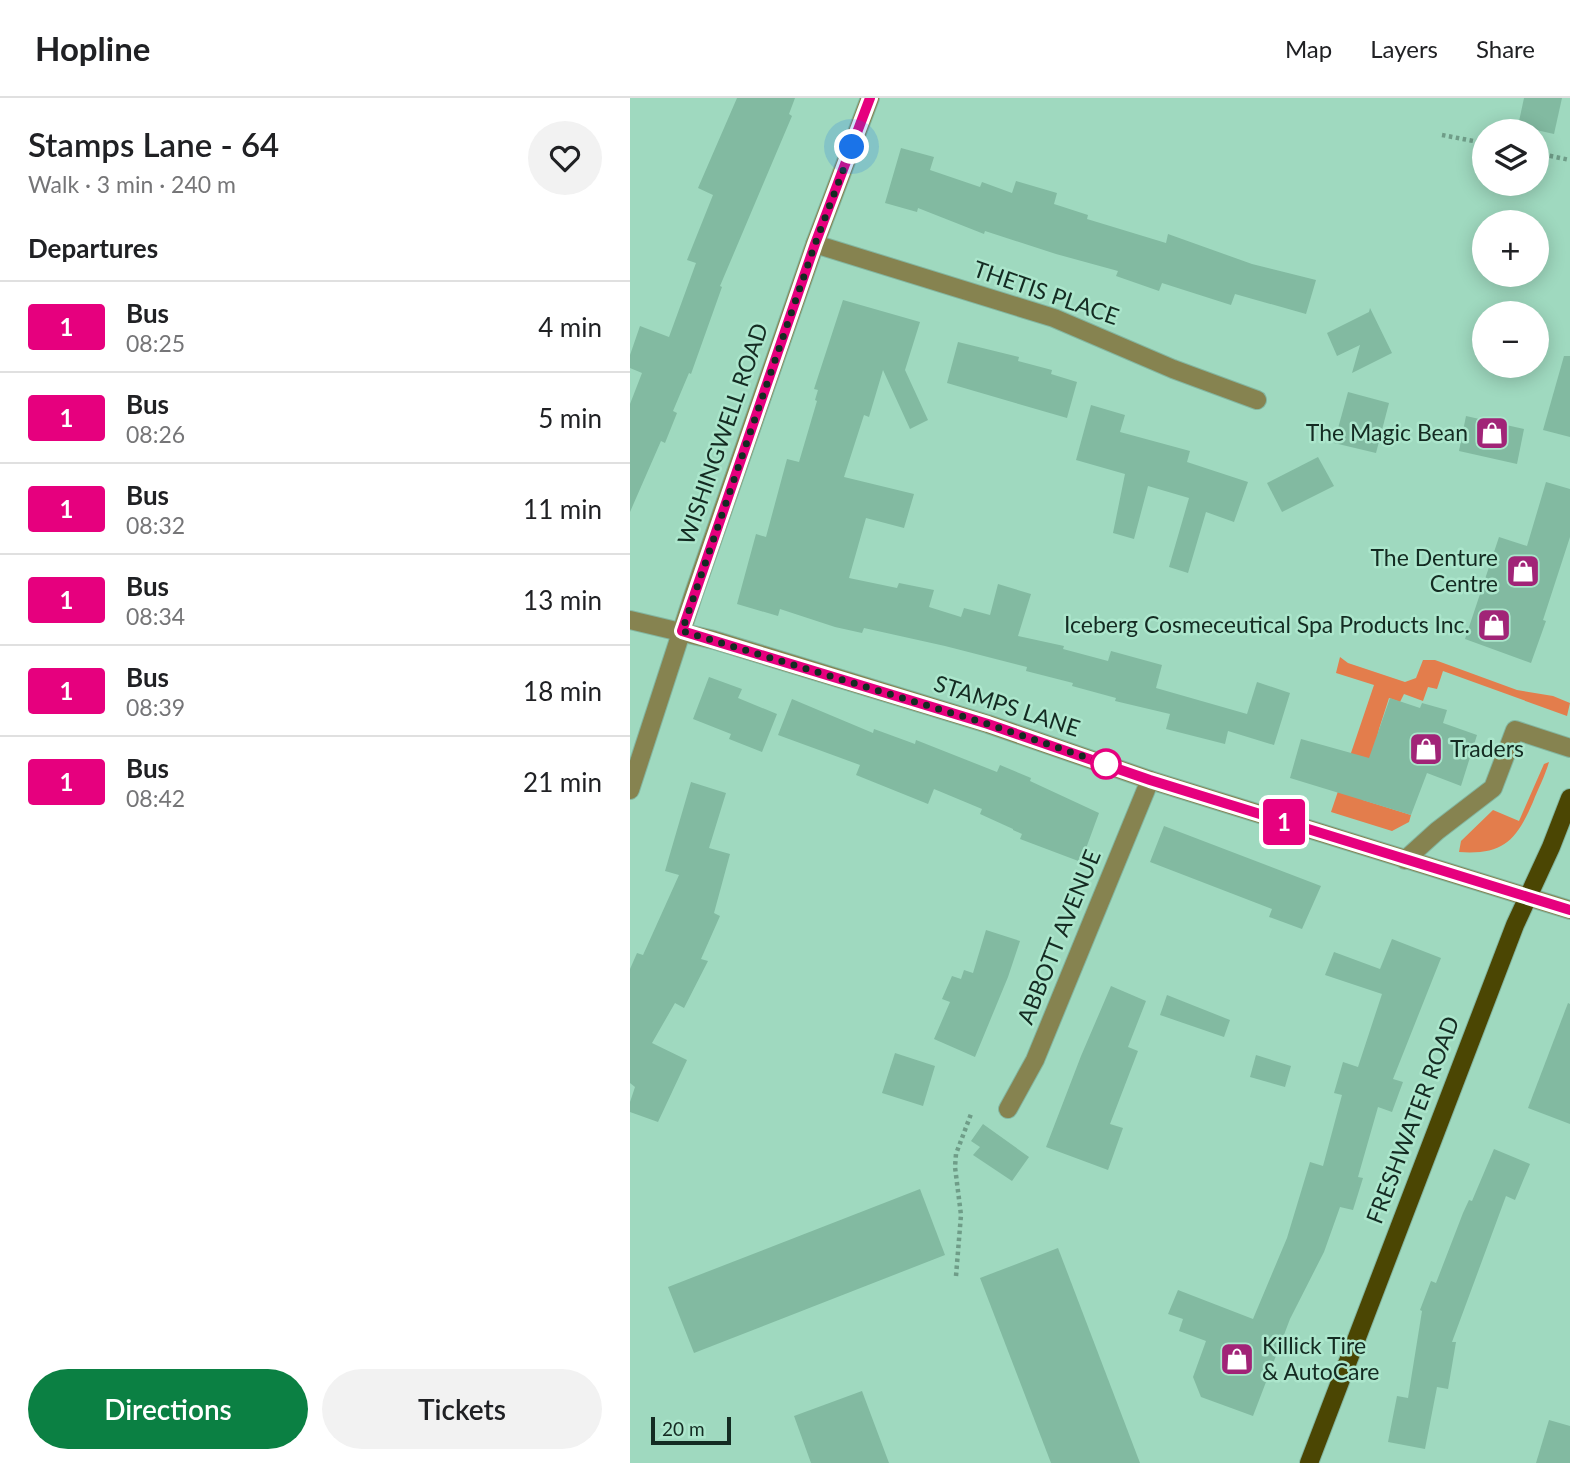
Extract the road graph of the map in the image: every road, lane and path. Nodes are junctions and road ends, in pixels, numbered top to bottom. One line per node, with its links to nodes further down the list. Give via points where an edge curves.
1 (870, 98): 6 (street, WISHINGWELL ROAD)
2 (1442, 135): 3 (path)
3 (1472, 141)
4 (1549, 156): 5 (path)
5 (1570, 160)
6 (815, 244): 7 (street, THETIS PLACE, via 1054,318); 9 (street, WISHINGWELL ROAD)
7 (1257, 400)
8 (630, 620): 9 (street, STAMPS LANE)
9 (682, 631): 11 (street, STAMPS LANE, via 988,724); 12 (street, WISHINGWELL ROAD)
10 (1570, 748): 14 (street, via 1515,730 1493,788)
11 (1150, 780): 14 (street, STAMPS LANE); 17 (street, ABBOTT AVENUE, via 1035,1060)
12 (630, 790)
13 (1570, 798): 15 (main road, FRESHWATER ROAD)
14 (1405, 860): 15 (street, STAMPS LANE)
15 (1528, 895): 16 (street, STAMPS LANE); 20 (main road, FRESHWATER ROAD)
16 (1570, 910)
17 (1008, 1110)
18 (971, 1114): 19 (path, via 956,1154 961,1215)
19 (956, 1276)
20 (1309, 1463)

